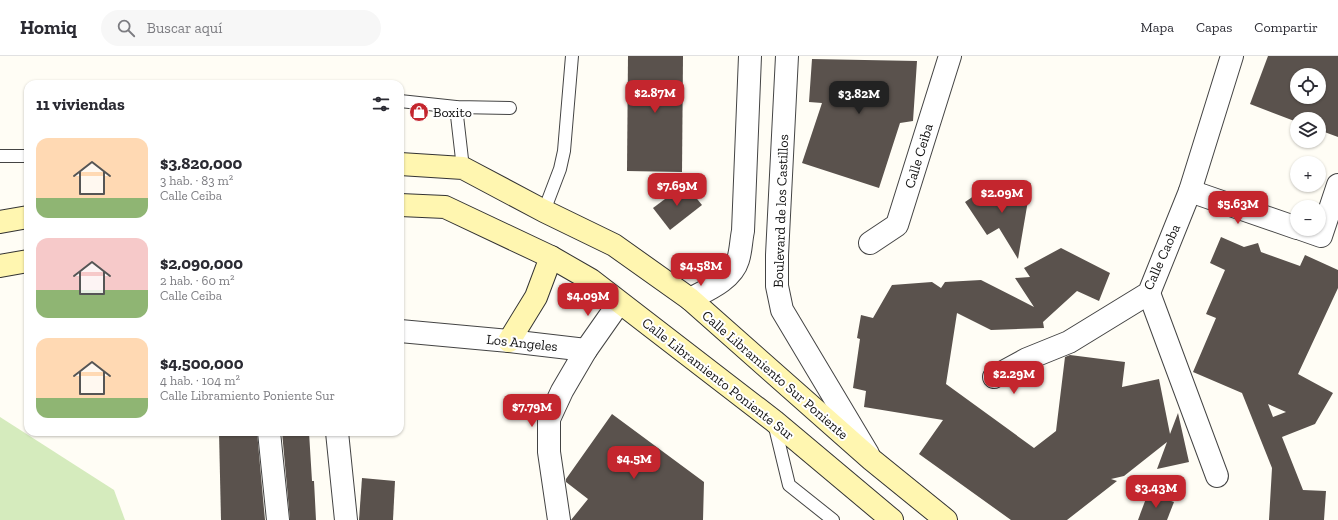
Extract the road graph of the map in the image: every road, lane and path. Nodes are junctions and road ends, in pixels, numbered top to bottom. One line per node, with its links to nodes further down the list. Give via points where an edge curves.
1 (572, 56): 16 (lane, via 564,151)
2 (750, 56): 26 (street, via 742,231 738,260 732,272 720,282)
3 (787, 56): 35 (street, Boulevard de los Castillos, via 777,255 777,286 782,310)
4 (950, 56): 21 (street, Calle Ceiba, via 897,225)
5 (1232, 56): 14 (street, Calle Caoba)
6 (404, 101): 7 (lane)
7 (456, 107): 8 (lane); 12 (lane)
8 (510, 108)
9 (0, 156): 10 (lane)
10 (24, 156)
11 (404, 164): 12 (main road, Calle Libramiento Sur Poniente)
12 (463, 168): 16 (main road, Calle Libramiento Sur Poniente)
13 (1338, 184): 18 (street)
14 (1190, 190): 20 (street); 25 (street, Calle Caoba)
15 (404, 205): 22 (main road, Calle Libramiento Poniente Sur, via 445,208)
16 (544, 211): 26 (main road, Calle Libramiento Sur Poniente, via 614,245)
17 (24, 218): 19 (main road)
18 (1326, 221)
19 (0, 222)
20 (1290, 226)
21 (870, 243)
22 (551, 257): 27 (main road, Calle Libramiento Poniente Sur, via 591,280); 29 (main road, via 536,298)
23 (24, 262): 24 (main road)
24 (0, 266)
25 (1149, 293): 31 (street, Calle Caoba, via 1069,342 1027,359); 36 (street)
26 (690, 299): 35 (main road, Calle Libramiento Sur Poniente)
27 (619, 302): 30 (street); 32 (main road, Calle Libramiento Poniente Sur)
28 (404, 331): 29 (street, Los Angeles)
29 (509, 341): 30 (street, Los Angeles)
30 (586, 350): 39 (street, via 549,419 549,452)
31 (994, 377)
32 (774, 421): 40 (lane, via 789,485); 41 (main road, Calle Libramiento Poniente Sur)
33 (269, 436): 37 (street)
34 (337, 436): 38 (street)
35 (872, 460): 42 (main road, Calle Libramiento Sur Poniente)
36 (1217, 476)
37 (278, 520)
38 (346, 520)
39 (559, 520)
40 (833, 520)
41 (892, 520)
42 (946, 520)

